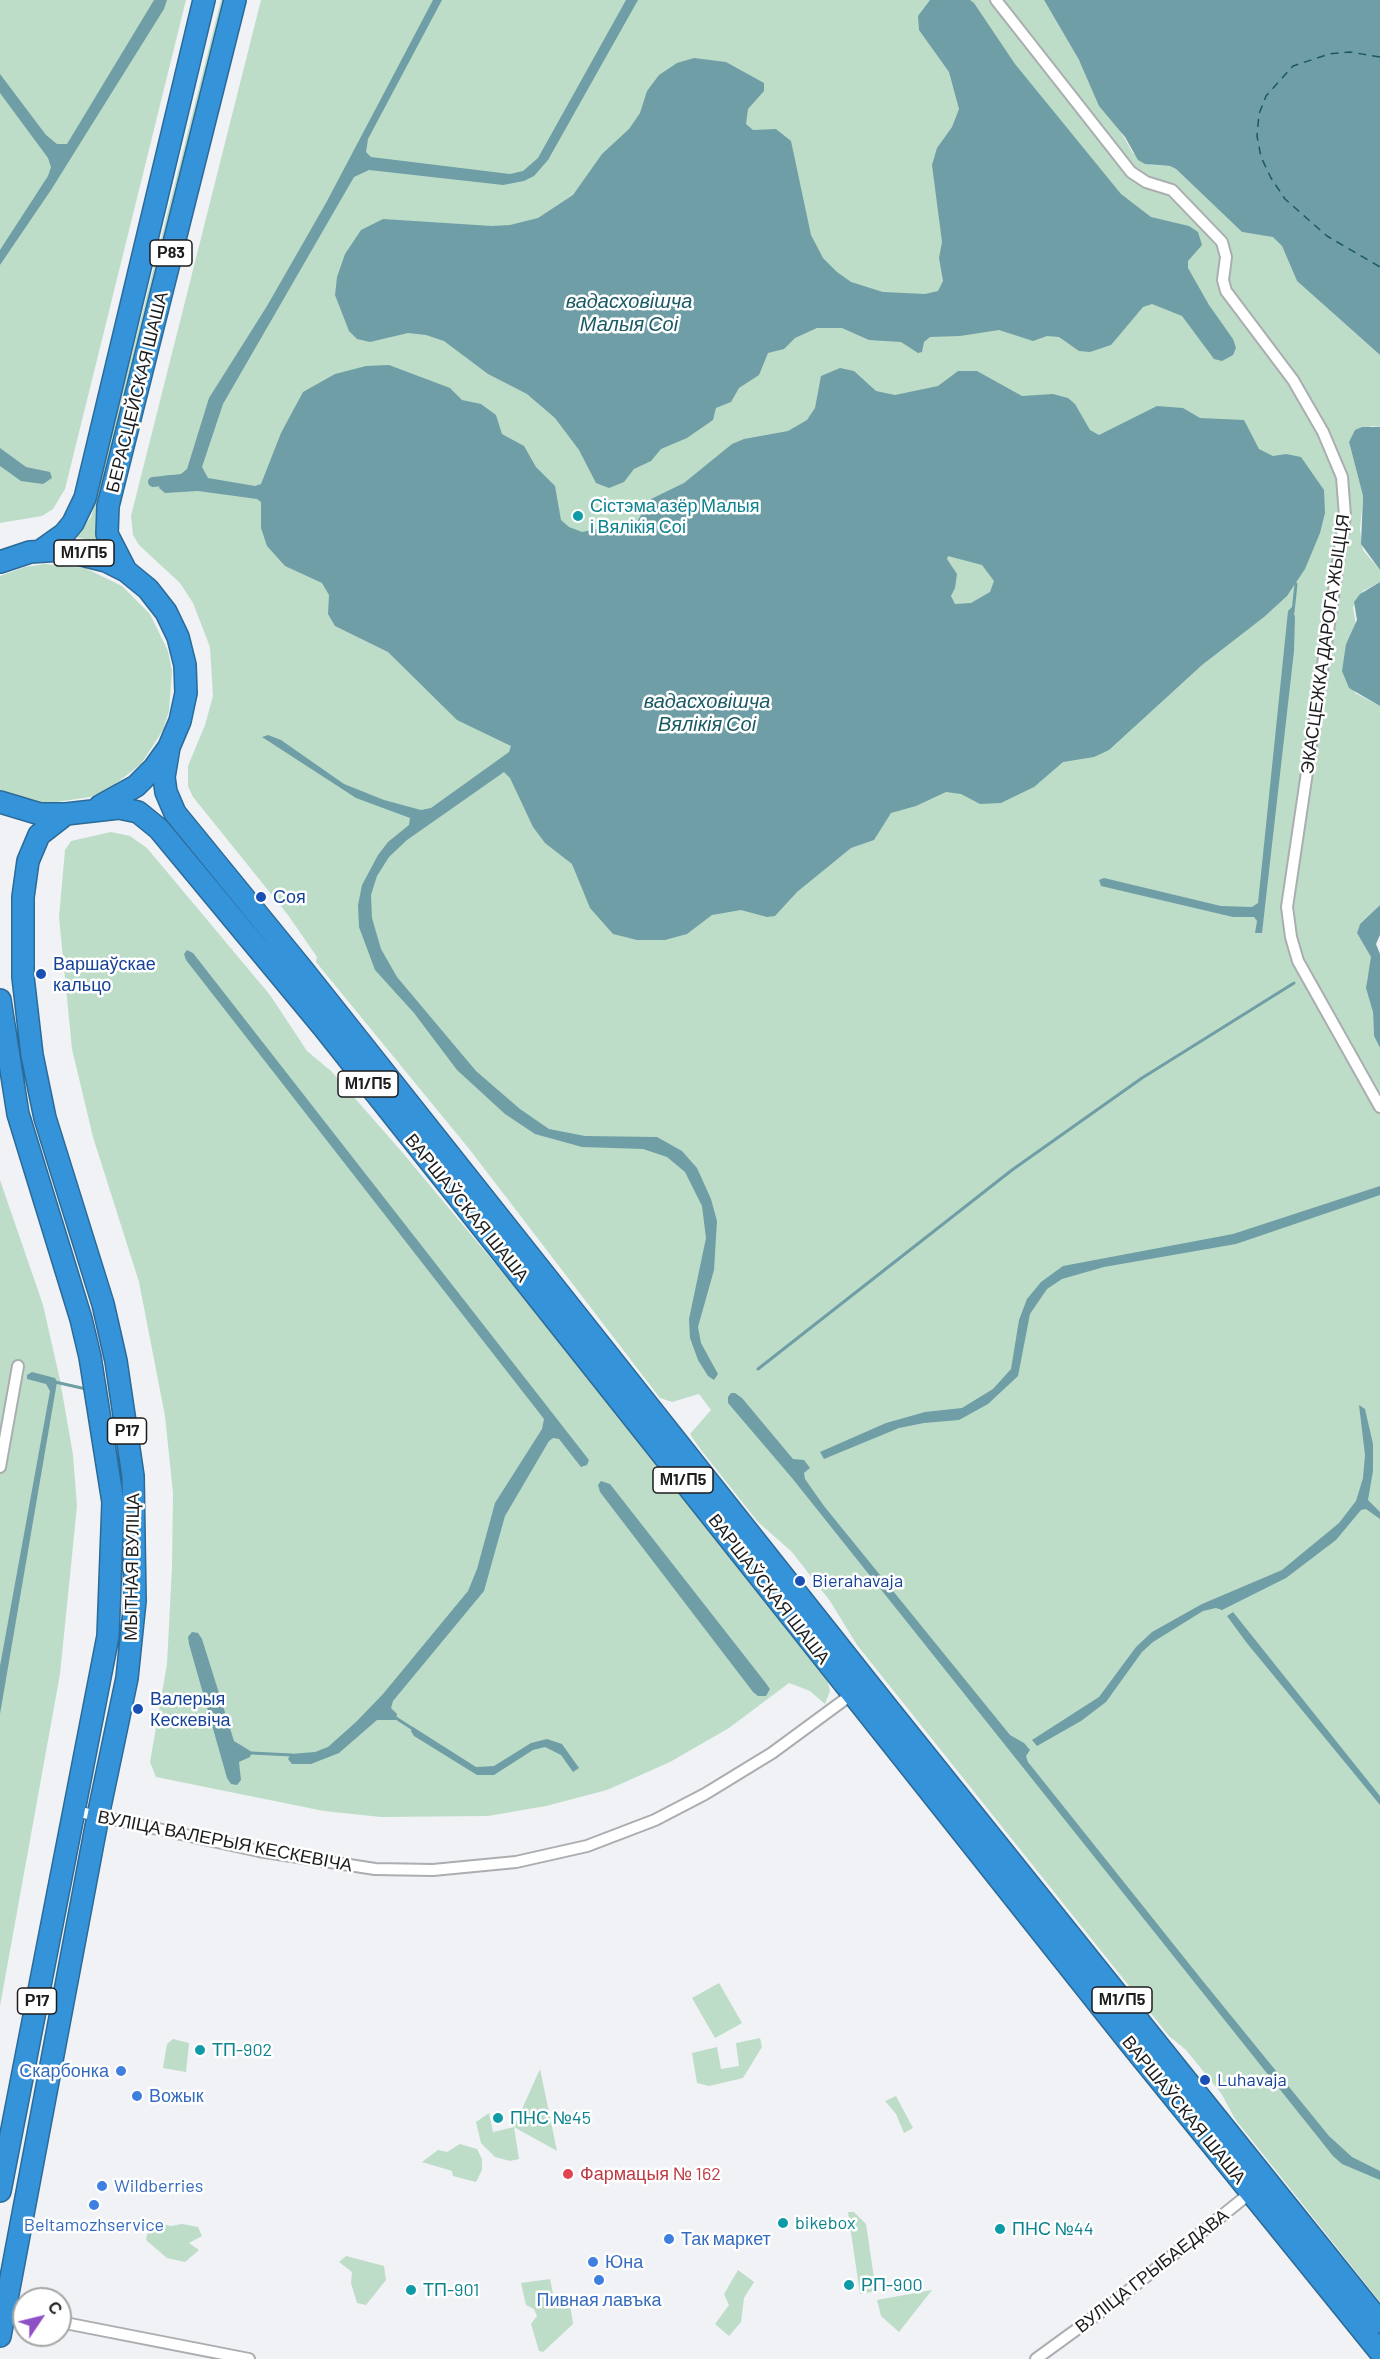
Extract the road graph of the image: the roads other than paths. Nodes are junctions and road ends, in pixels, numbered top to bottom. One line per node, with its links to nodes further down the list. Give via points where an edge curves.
1 (204, 0): 4 (highway, БЕРАСЦЕЙСКАЯ ШАША / Р83, via 85,498 64,534)
2 (235, 0): 6 (highway, БЕРАСЦЕЙСКАЯ ШАША / Р83, via 108,506 107,534)
3 (996, 0): 12 (street, ЭКАСЦЕЖКА ДАРОГА ЖЫЦЦЯ, via 1131,172 1172,190 1222,242 1226,291 1293,380 1323,432 1342,477 1345,516 1287,907 1298,961)
4 (40, 550): 5 (highway, ВАРШАЎСКАЯ ШАША / М1/П5); 6 (highway, ВАРШАЎСКАЯ ШАША / М1/П5, via 84,554)
5 (3, 558)
6 (126, 571): 7 (highway, ВАРШАЎСКАЯ ШАША / М1/П5, via 148,589 166,612 185,665 186,693)
7 (169, 747): 9 (highway, ВАРШАЎСКАЯ ШАША / М1/П5, via 136,786); 16 (highway, ВАРШАЎСКАЯ ШАША / М1/П5, via 164,777 175,813 303,970)
8 (0, 802): 10 (highway, ВАРШАЎСКАЯ ШАША / М1/П5, via 40,814)
9 (91, 809): 10 (highway, ВАРШАЎСКАЯ ШАША / М1/П5); 16 (highway, ВАРШАЎСКАЯ ШАША / М1/П5, via 138,812 159,829)
10 (66, 814): 18 (highway, МЫТНАЯ ВУЛІЦА / Р17, via 39,835 28,861 23,897 23,977 32,1055 45,1118 103,1304 116,1361 133,1476 135,1601 127,1678)
11 (0, 1000): 17 (highway, МЫТНАЯ ВУЛІЦА / Р17, via 18,1114 90,1357 113,1502 108,1636)
12 (1380, 1107)
13 (18, 1366): 14 (street)
14 (4, 1417): 15 (street)
15 (0, 1467)
16 (860, 1688): 18 (street, ВУЛІЦА ВАЛЕРЫЯ КЕСКЕВІЧА, via 763,1758 667,1815 587,1846 516,1862 467,1868 375,1869 259,1851); 19 (highway, ВАРШАЎСКАЯ ШАША / М1/П5)
17 (75, 1811): 18 (street, ВУЛІЦА ВАЛЕРЫЯ КЕСКЕВІЧА); 20 (highway, МЫТНАЯ ВУЛІЦА / Р17)
18 (98, 1816): 21 (highway, МЫТНАЯ ВУЛІЦА / Р17)
19 (1258, 2187): 22 (highway, ВАРШАЎСКАЯ ШАША / М1/П5); 25 (highway, ВАРШАЎСКАЯ ШАША / М1/П5); 27 (street, ВУЛІЦА ГРЫБАЕДАВА)
20 (0, 2192)
21 (10, 2312): 24 (highway, МЫТНАЯ ВУЛІЦА / Р17)
22 (1380, 2322)
23 (72, 2324): 26 (street)
24 (0, 2336)
25 (1380, 2352)
26 (249, 2359)
27 (1036, 2359)

